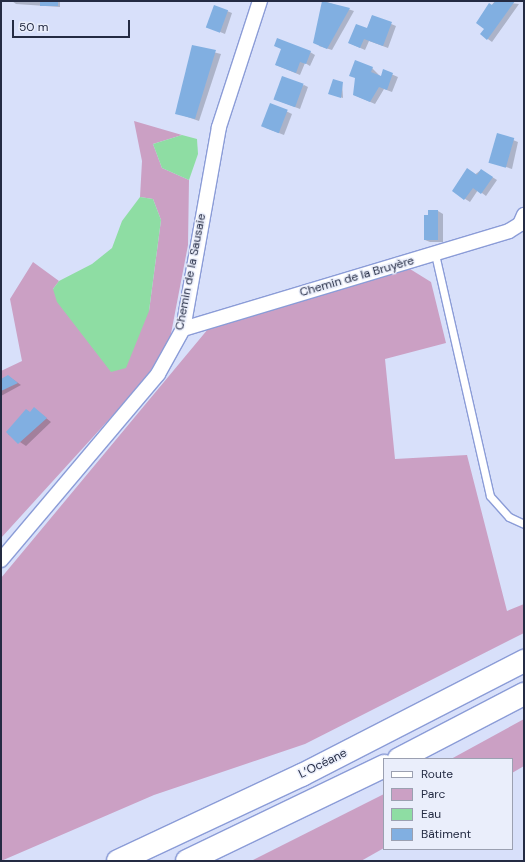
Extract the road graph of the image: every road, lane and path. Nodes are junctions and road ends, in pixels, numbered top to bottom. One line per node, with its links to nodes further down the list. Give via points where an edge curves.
1 (260, 1): 4 (street, Chemin de la Sausaie, via 219,127)
2 (524, 215): 3 (street, Chemin de la Bruyère, via 520,224 509,231)
3 (434, 254): 4 (street, Chemin de la Bruyère); 5 (lane, via 490,496 509,517)
4 (183, 329): 6 (street, Chemin de la Sausaie, via 158,374)
5 (524, 524)
6 (1, 560)
7 (524, 661): 11 (highway, L’Océane, via 308,772)
8 (524, 694): 9 (highway)
9 (401, 758)
10 (383, 766): 12 (highway)
11 (118, 861)
12 (187, 861)

